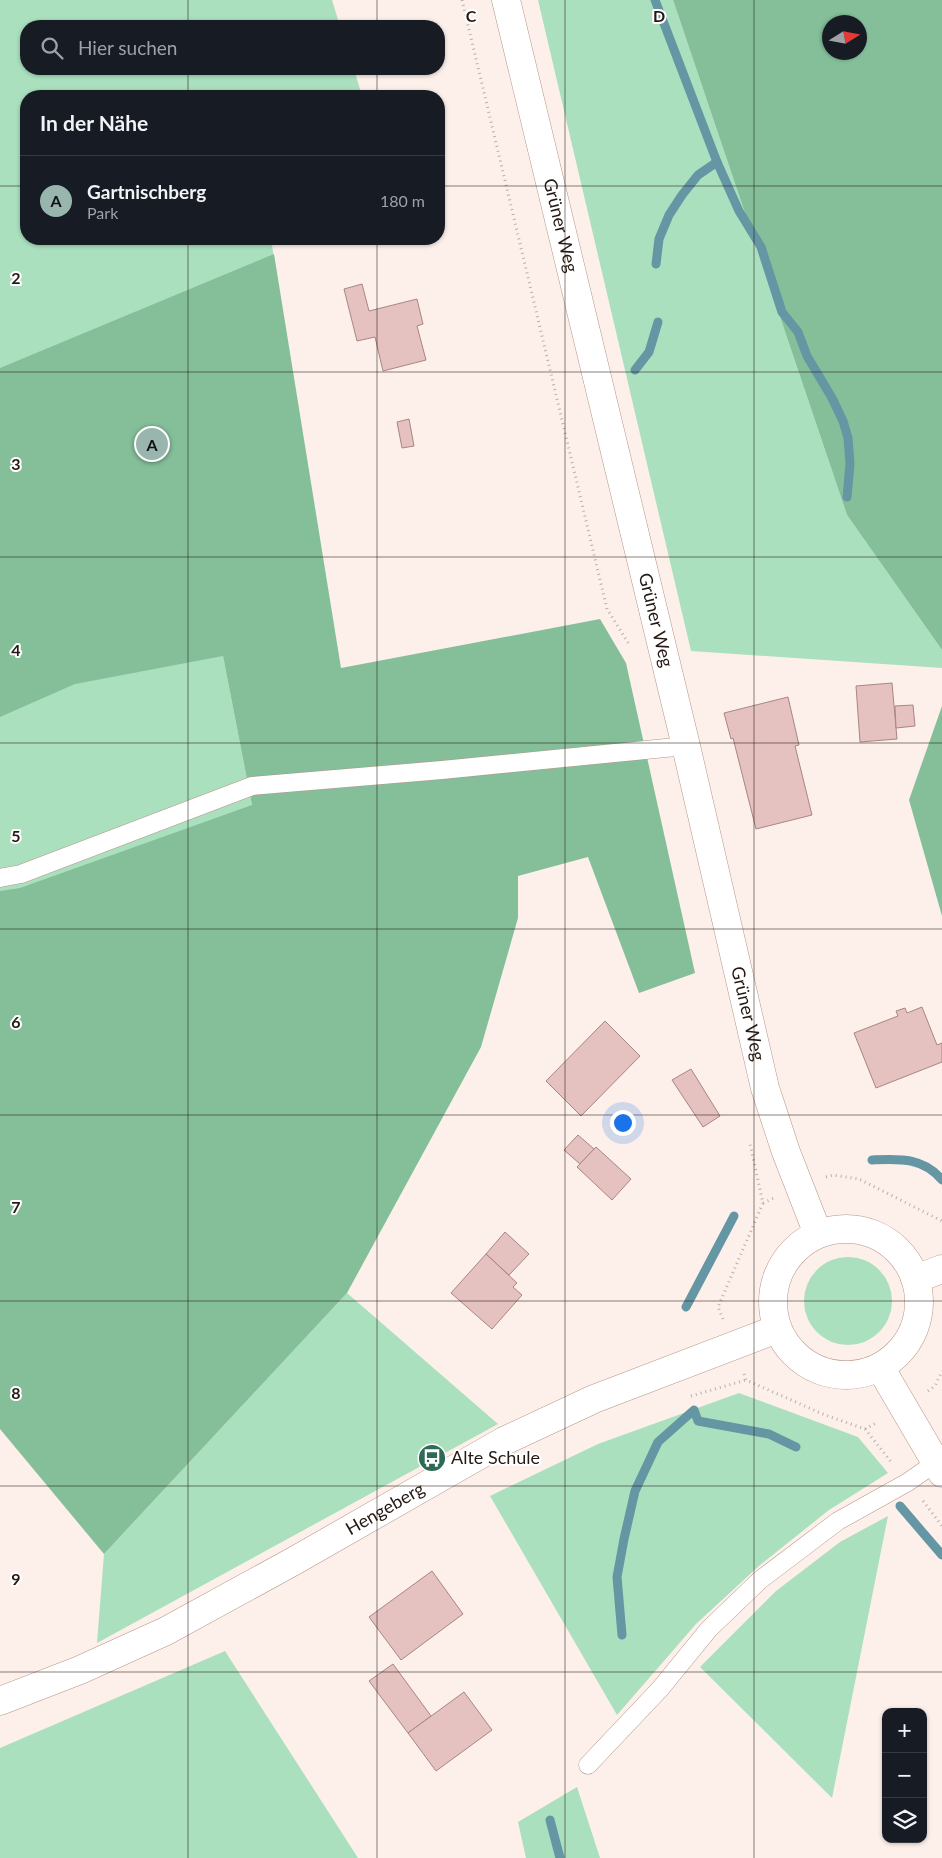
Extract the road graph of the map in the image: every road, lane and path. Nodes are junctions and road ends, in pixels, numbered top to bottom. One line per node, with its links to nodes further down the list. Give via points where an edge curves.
1 (462, 0): 3 (path, via 607,609)
2 (506, 0): 4 (street, Grüner Weg)
3 (632, 650)
4 (686, 746): 5 (lane, via 252,786 21,874); 6 (street, Grüner Weg, via 765,1088)
5 (0, 878)
6 (800, 1189): 7 (path, via 833,1175 859,1179); 8 (street, Grüner Weg); 12 (path, via 763,1203 718,1307)
7 (942, 1221)
8 (818, 1234): 10 (street, via 841,1229 865,1232 886,1242 903,1258); 11 (street, via 798,1246 784,1263 775,1284 772,1307)
9 (942, 1269): 10 (street)
10 (915, 1279): 13 (street, via 918,1299 916,1320 909,1339)
11 (777, 1329): 12 (street, Hengeberg); 13 (street, via 790,1350 809,1366 832,1374 856,1375)
12 (734, 1346): 14 (path, via 746,1380); 16 (street, Hengeberg, via 594,1399 513,1437 166,1631 80,1670)
13 (880, 1367): 15 (street)
14 (865, 1429)
15 (939, 1468): 17 (lane, via 838,1521 760,1580 709,1630 660,1689)
16 (0, 1701)
17 (588, 1765)

